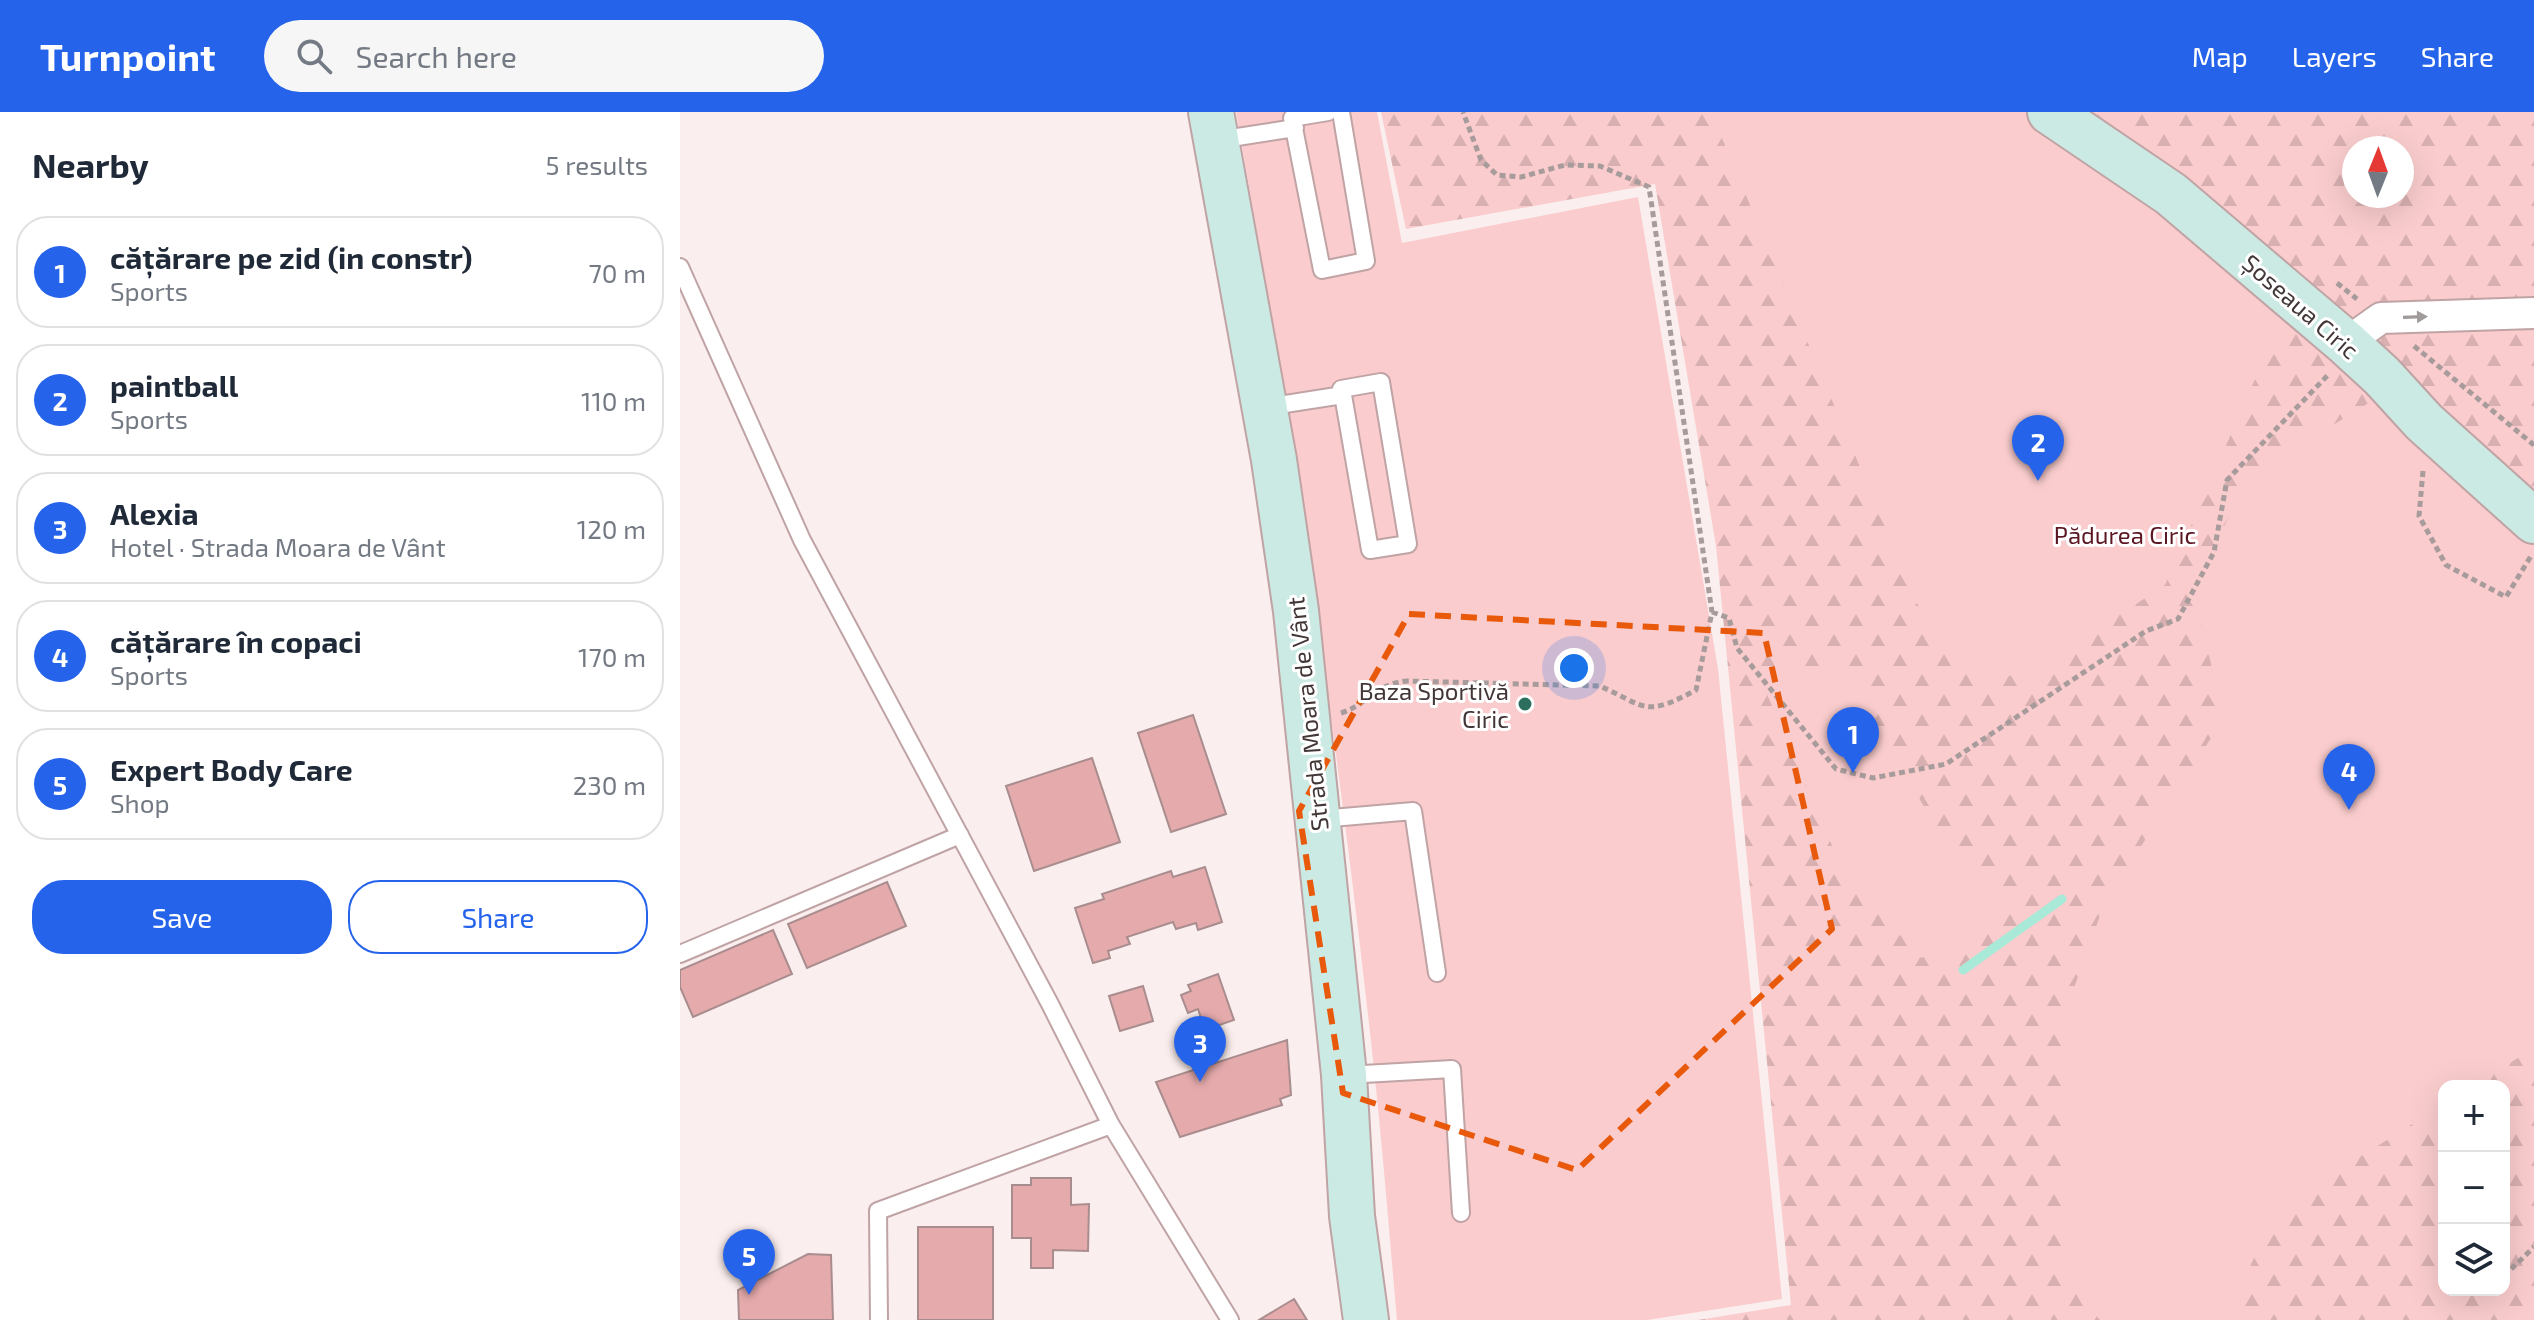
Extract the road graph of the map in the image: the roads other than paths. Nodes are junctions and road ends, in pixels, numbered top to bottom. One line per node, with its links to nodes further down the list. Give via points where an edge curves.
1 (1328, 112): 5 (lane, via 1292,118)
2 (1341, 112): 5 (lane, via 1366,261 1322,270)
3 (2050, 112): 8 (main road, Șoseaua Ciric, via 2171,194)
4 (1214, 126): 5 (lane); 10 (main road, Strada Moara de Vânt)
5 (1295, 128)
6 (680, 267): 13 (lane, via 802,540)
7 (2534, 313): 8 (street, one-way to 7, via 2381,318)
8 (2346, 343): 11 (main road, Șoseaua Ciric)
9 (1343, 395): 9 (lane, via 1370,550 1408,544 1381,382 1341,389); 10 (lane)
10 (1265, 408): 12 (main road, Strada Moara de Vânt, via 1296,611)
11 (2534, 521)
12 (1319, 819): 15 (lane, via 1413,811); 16 (main road, Strada Moara de Vânt)
13 (960, 835): 14 (lane); 17 (lane)
14 (680, 954)
15 (1437, 973)
16 (1344, 1075): 18 (lane, via 1452,1069); 21 (main road, Strada Moara de Vânt, via 1352,1216)
17 (1111, 1125): 19 (lane, via 878,1211); 20 (lane)
18 (1461, 1213)
19 (879, 1320)
20 (1230, 1320)
21 (1366, 1320)

